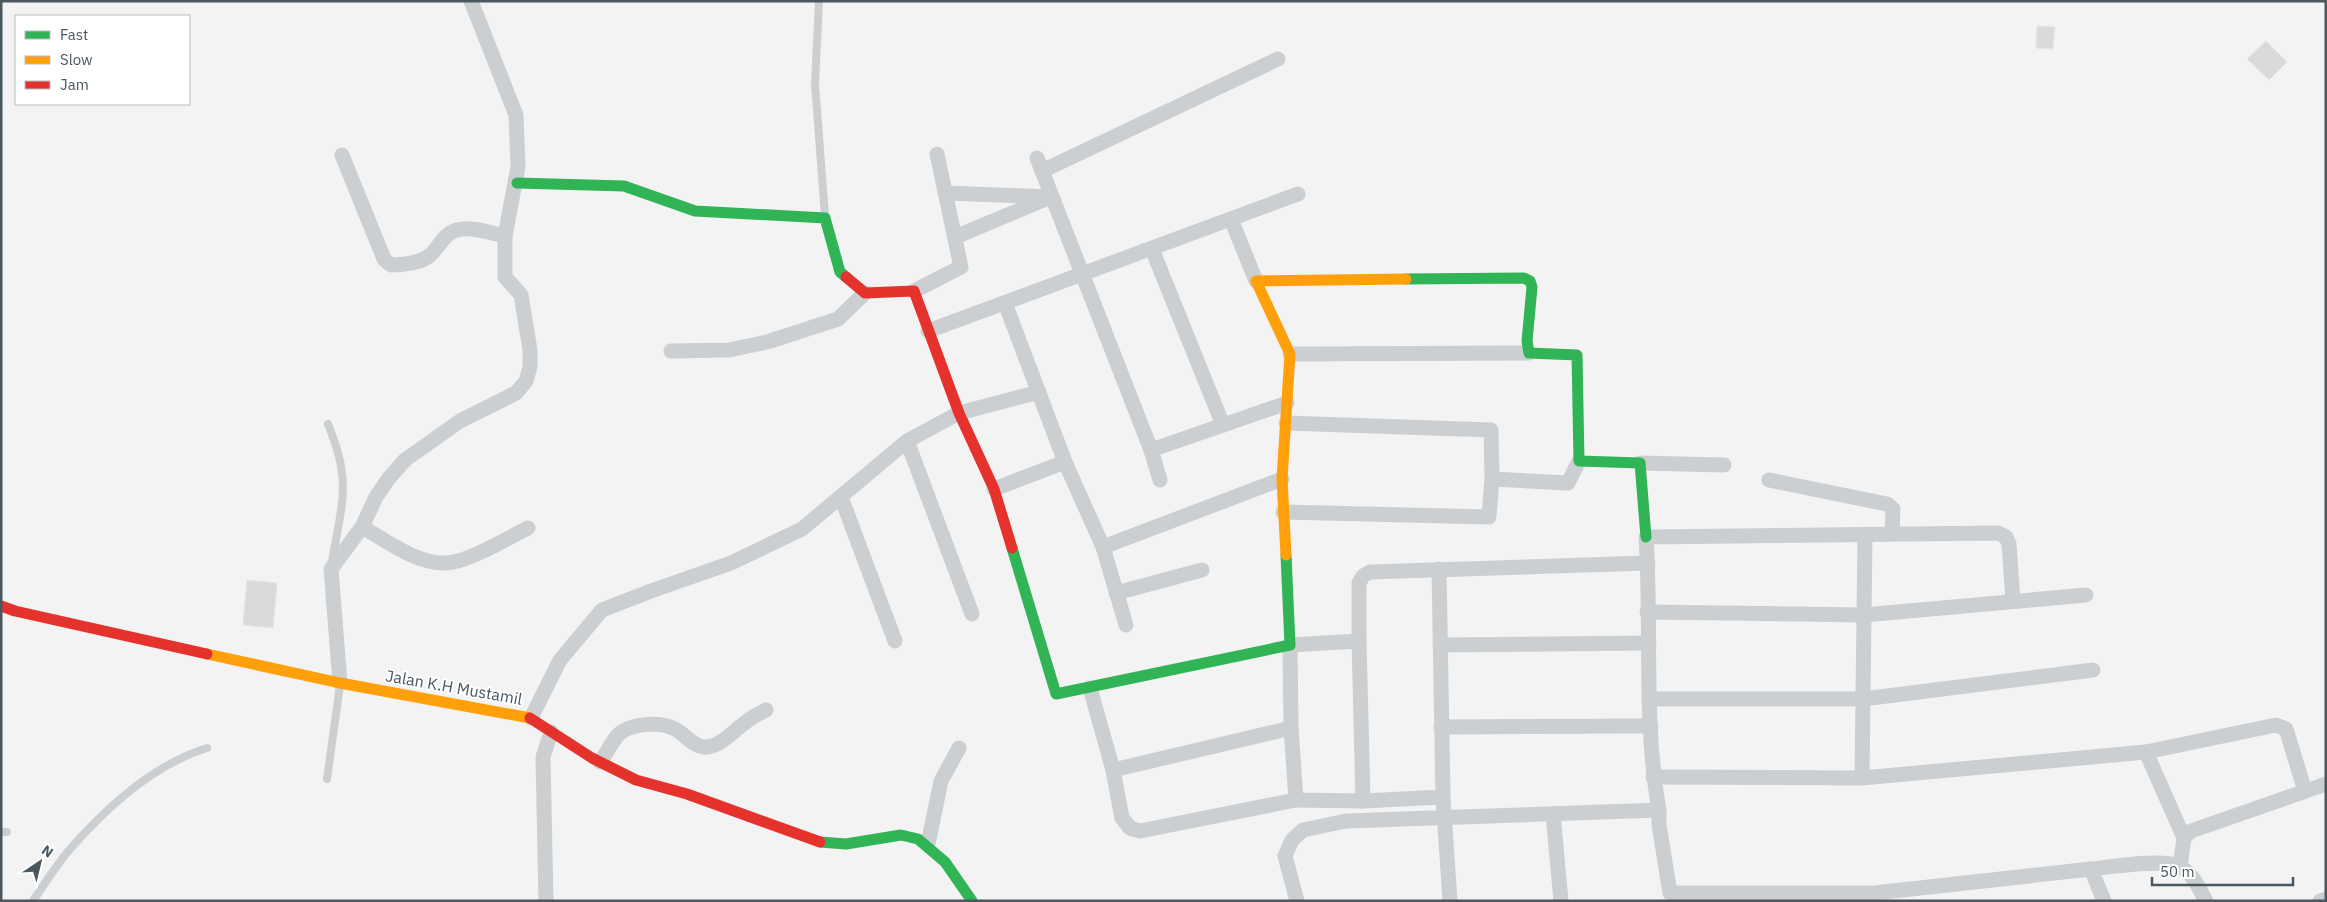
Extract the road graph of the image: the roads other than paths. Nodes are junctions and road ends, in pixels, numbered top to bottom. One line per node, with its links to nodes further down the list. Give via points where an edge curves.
1 (471, 1): 6 (street, via 516,115)
2 (820, 1): 10 (lane, via 815,83)
3 (1278, 59): 9 (street, via 1040,165)
4 (937, 154): 7 (street)
5 (342, 155): 12 (street, via 384,259 391,265 430,255 455,231 473,230)
6 (517, 183): 10 (street, via 624,186 695,211); 12 (street)
7 (945, 193): 9 (street); 13 (street)
8 (1298, 194): 11 (street)
9 (1052, 196): 13 (street); 15 (street)
10 (825, 218): 18 (street, via 840,272)
11 (1231, 219): 14 (street); 16 (street)
12 (505, 236): 43 (street, via 505,277 521,295 530,350 526,381 516,393 460,420 405,460 376,497)
13 (954, 237): 17 (street, via 961,268)
14 (1152, 249): 15 (street); 29 (street)
15 (1083, 274): 19 (street); 31 (street)
16 (1256, 281): 22 (street, via 1524,278 1530,280 1532,287); 23 (street)
17 (914, 290): 18 (street); 20 (street)
18 (865, 293): 21 (street, via 838,319 767,342 729,350)
19 (1005, 303): 20 (street); 24 (street)
20 (928, 331): 26 (street)
21 (671, 351)
22 (1529, 353): 23 (street); 32 (street, via 1576,355)
23 (1290, 354): 25 (street)
24 (1039, 392): 26 (street); 33 (street)
25 (1288, 403): 27 (street); 29 (street)
26 (960, 413): 30 (street); 40 (street)
27 (1286, 423): 36 (street); 38 (street, via 1492,430)
28 (328, 424): 50 (lane, via 338,450 342,474)
29 (1222, 425): 31 (street)
30 (907, 441): 41 (street); 58 (street)
31 (1151, 450): 37 (street)
32 (1579, 461): 34 (street); 38 (street, via 1568,483)
33 (1065, 462): 40 (street); 48 (street)
34 (1640, 463): 35 (street); 47 (street)
35 (1724, 465)
36 (1282, 479): 42 (street); 48 (street)
37 (1160, 480)
38 (1492, 480): 42 (street, via 1488,517)
39 (1769, 480): 46 (street, via 1887,504 1893,509)
40 (994, 489): 68 (street, via 1056,694)
41 (841, 496): 61 (street); 72 (street, via 802,529 731,563 602,610 560,660)
42 (1283, 512): 65 (street)
43 (362, 527): 44 (street, via 409,554 447,563 468,557); 50 (street)
44 (528, 528)
45 (1865, 534): 46 (street); 47 (street); 59 (street)
46 (1892, 534): 55 (street, via 1998,533 2006,537)
47 (1646, 537): 49 (street)
48 (1103, 547): 53 (street)
49 (1648, 563): 51 (street); 57 (street)
50 (331, 569): 67 (street)
51 (1439, 569): 62 (street, via 1370,572 1362,576 1359,583); 64 (street)
52 (1202, 570): 53 (street)
53 (1116, 592): 60 (street)
54 (2086, 595): 55 (street)
55 (2013, 602): 59 (street)
56 (1, 606): 67 (street, Jalan K.H Mustamil)
57 (1647, 612): 59 (street); 63 (street)
58 (972, 614)
59 (1864, 615): 70 (street)
60 (1126, 625)
61 (895, 641)
62 (1359, 641): 65 (street); 89 (street)
63 (1649, 643): 64 (street); 69 (street)
64 (1440, 645): 74 (street)
65 (1290, 646): 68 (street); 75 (street)
66 (2093, 670): 70 (street)
67 (340, 683): 72 (street, Jalan K.H Mustamil); 84 (lane)
68 (1090, 688): 81 (street)
69 (1649, 699): 70 (street); 73 (street)
70 (1862, 699): 83 (street)
71 (766, 710): 80 (street, via 717,745 704,747 691,742 675,729 659,724 625,730 617,736)
72 (531, 718): 76 (street, Jalan K.H Mustamil)
73 (1651, 726): 74 (street); 82 (street)
74 (1442, 727): 87 (street)
75 (1291, 728): 81 (street); 88 (street)
76 (551, 732): 80 (street, Jalan K.H Mustamil); 100 (street, via 543,757)
77 (208, 748): 99 (lane, via 185,755 141,781 70,848)
78 (959, 748): 94 (street, via 941,781)
79 (2146, 752): 83 (street); 86 (street, via 2282,726); 93 (street)
80 (600, 762): 94 (street, Jalan K.H Mustamil, via 636,780 687,794 826,844 842,846 908,836)
81 (1113, 770): 88 (street, via 1122,818 1130,828 1140,830)
82 (1653, 778): 83 (street); 90 (street)
83 (1862, 778)
84 (327, 779)
85 (2326, 784): 86 (street)
86 (2305, 791): 93 (street, via 2191,831)
87 (1443, 797): 89 (street); 92 (street)
88 (1296, 800): 89 (street)
89 (1363, 801)
90 (1659, 810): 91 (street); 97 (street)
91 (1553, 814): 92 (street); 104 (street)
92 (1445, 816): 102 (street, via 1346,821 1303,830 1292,840 1285,856); 103 (street)
93 (2184, 838): 95 (street)
94 (928, 844): 101 (street)
95 (2180, 866): 96 (street, via 2160,863); 106 (street, via 2194,879)
96 (2091, 869): 97 (street, via 1875,893); 105 (street)
97 (1671, 897)
98 (2326, 898): 107 (street)
99 (33, 901)
100 (546, 901)
101 (972, 901)
102 (1297, 901)
103 (1450, 901)
104 (1560, 901)
105 (2104, 901)
106 (2206, 901)
107 (2320, 901)

